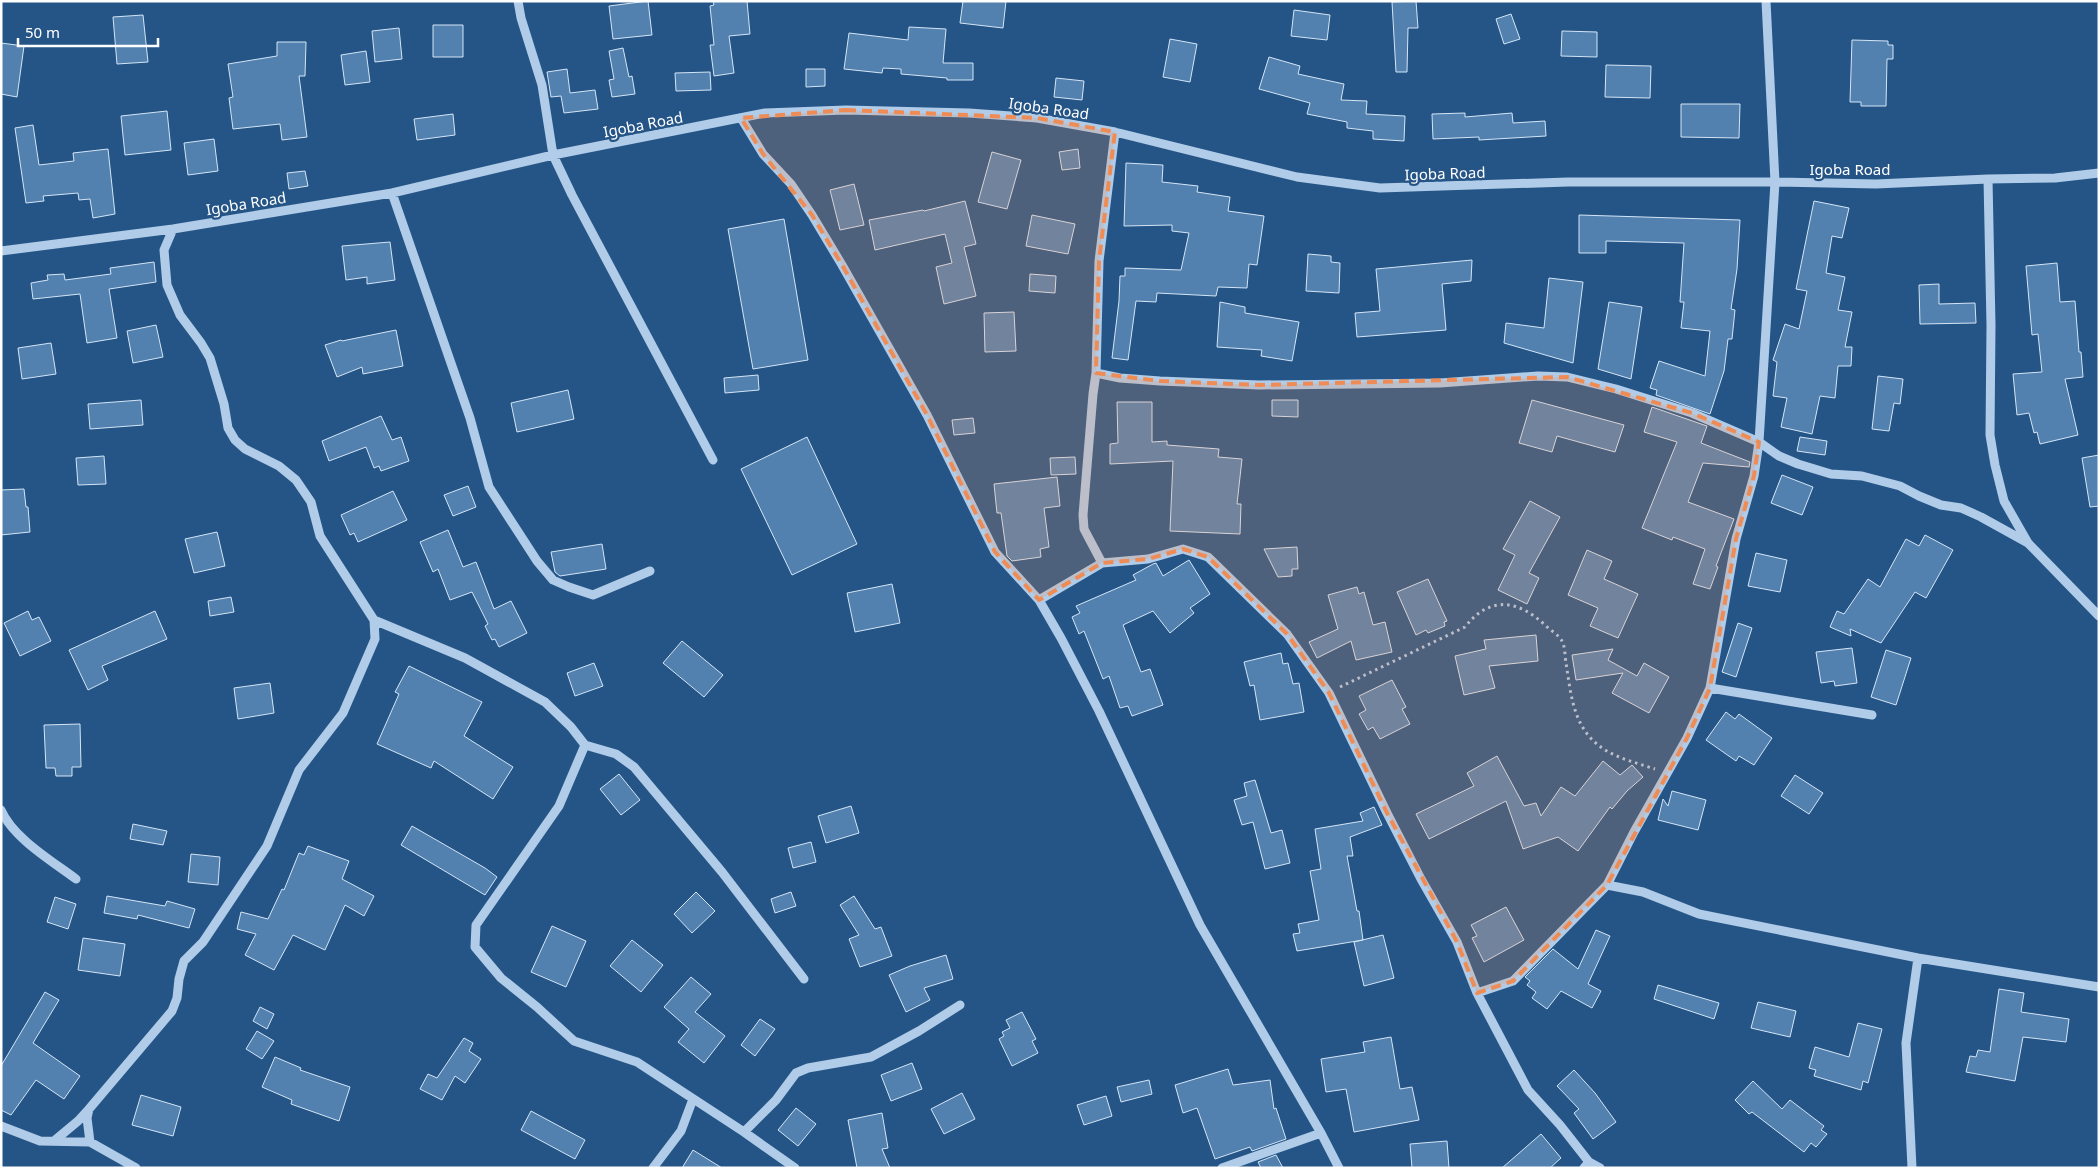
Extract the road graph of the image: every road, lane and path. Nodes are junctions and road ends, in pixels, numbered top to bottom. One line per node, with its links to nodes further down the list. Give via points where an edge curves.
1 (518, 1): 5 (street, via 542,85)
2 (1766, 1): 8 (street)
3 (741, 118): 4 (street, Igoba Road, via 846,110 969,113 1038,118); 5 (street, Igoba Road); 18 (street, via 763,154 791,184 842,266 927,415 995,552)
4 (1116, 132): 8 (street, Igoba Road, via 1296,177 1380,188 1568,182); 12 (street, via 1099,261)
5 (553, 155): 9 (street, Igoba Road); 14 (street)
6 (2099, 173): 7 (street, Igoba Road, via 2055,178)
7 (1988, 178): 8 (street, Igoba Road, via 1876,184); 15 (street, via 1990,435 2004,501)
8 (1775, 182): 13 (street)
9 (392, 194): 10 (street, Igoba Road); 17 (street, via 464,401 489,486 537,561 553,580 593,595)
10 (173, 229): 11 (street, Igoba Road); 20 (street, via 164,250 167,284 180,315 210,358 228,428 245,449 279,466 296,480 310,502 320,536)
11 (1, 252)
12 (1096, 373): 13 (street, via 1160,381 1259,385 1440,383 1567,377 1692,413); 16 (street, via 1083,515 1084,530)
13 (1759, 442): 15 (street, via 1798,464 1831,474 1862,476 1900,486 1942,505 1961,508); 21 (street, via 1754,476 1736,539)
14 (713, 460)
15 (2028, 543): 19 (street)
16 (1102, 563): 18 (street); 22 (street, via 1148,559 1183,549 1208,557 1287,634)
17 (650, 571)
18 (1039, 600): 38 (street, via 1099,711 1200,925)
19 (2099, 616)
20 (374, 620): 24 (street, via 465,658 545,702); 35 (street, via 375,639 343,713 299,770 267,846 203,942 184,961 172,1011)
21 (1710, 688): 23 (street); 25 (street)
22 (1329, 693): 25 (path, via 1465,627 1474,614 1496,605 1516,605 1542,622 1562,641 1573,706 1588,735 1610,754); 32 (street, via 1404,846 1457,942)
23 (1872, 715)
24 (584, 745): 30 (street, via 616,754 634,767 722,872); 34 (street, via 559,806 476,925 475,947 501,978 574,1041 636,1062)
25 (1668, 772): 28 (street)
26 (1, 810): 27 (street, via 20,836)
27 (76, 879)
28 (1607, 885): 29 (street, via 1643,892 1699,914); 32 (street, via 1513,981)
29 (1918, 958): 31 (street); 48 (street, via 1906,1043)
30 (804, 979)
31 (2099, 987)
32 (1477, 993): 41 (street, via 1528,1090 1560,1125)
33 (960, 1005): 37 (street, via 871,1056 796,1073 776,1100)
34 (693, 1100): 37 (street); 43 (street, via 681,1130)
35 (89, 1109): 39 (street); 40 (street)
36 (1, 1126): 39 (street, via 40,1141)
37 (744, 1132): 44 (street)
38 (1321, 1133): 45 (street); 46 (street)
39 (54, 1141): 40 (street)
40 (90, 1142): 42 (street)
41 (1586, 1165): 47 (street)
42 (136, 1168)
43 (653, 1168)
44 (795, 1168)
45 (1222, 1168)
46 (1339, 1168)
47 (1600, 1168)
48 (1912, 1168)

